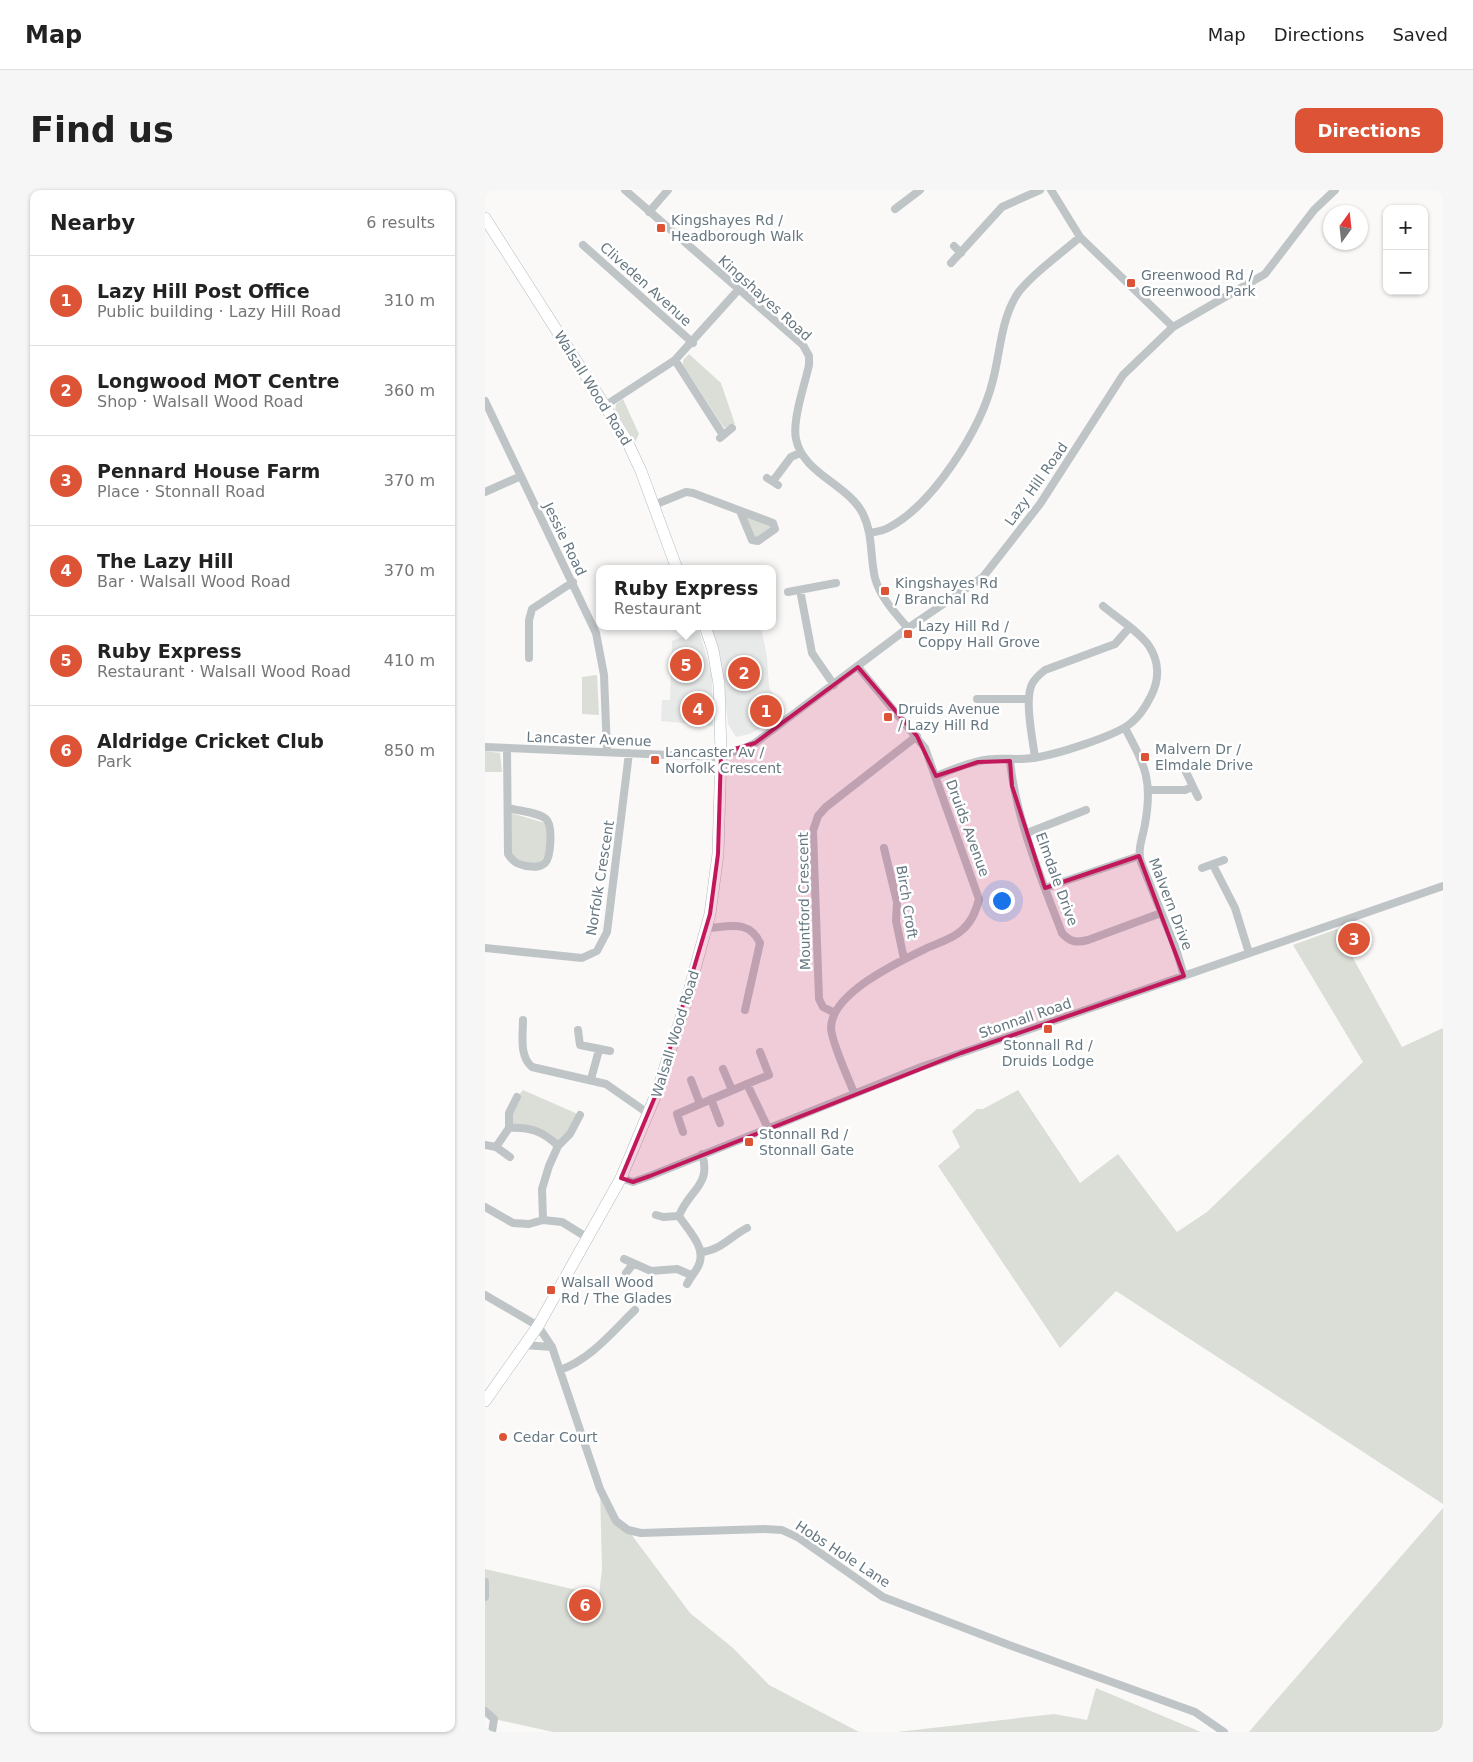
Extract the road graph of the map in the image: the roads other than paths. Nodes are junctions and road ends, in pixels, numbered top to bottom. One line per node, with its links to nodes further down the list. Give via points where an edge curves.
1 (625, 190): 8 (street, Kingshayes Road)
2 (668, 190): 8 (street)
3 (920, 190): 7 (street)
4 (1040, 190): 13 (street, via 1002,207)
5 (1051, 190): 10 (street)
6 (1335, 190): 16 (street, Lazy Hill Road, via 1314,210 1265,274)
7 (901, 208)
8 (649, 212): 15 (street, Kingshayes Road)
9 (485, 218): 20 (street, Walsall Wood Road)
10 (1080, 237): 16 (street); 28 (street, via 1016,295 1007,314 993,381 983,409 963,449 943,478 901,520 887,529)
11 (583, 245): 17 (street, Cliveden Avenue)
12 (954, 246): 13 (street)
13 (961, 253): 14 (street)
14 (951, 263)
15 (739, 290): 17 (street); 22 (street, Kingshayes Road, via 803,345 809,356 796,422)
16 (1173, 327): 35 (street, Lazy Hill Road, via 1123,375 1040,504 983,577)
17 (693, 343): 18 (street)
18 (675, 360): 20 (street); 21 (street, via 721,436)
19 (485, 402): 23 (street, Jessie Road)
20 (606, 406): 26 (street, Walsall Wood Road, via 633,452)
21 (732, 428)
22 (799, 453): 24 (street, via 791,456); 28 (street, via 854,500)
23 (521, 476): 25 (street); 30 (street, Jessie Road)
24 (773, 482)
25 (485, 492)
26 (654, 505): 27 (street, via 689,492); 29 (street, Walsall Wood Road)
27 (740, 511): 27 (street, via 773,523 775,528 758,541 752,540)
28 (870, 533): 35 (street, via 875,578 882,594)
29 (676, 565)
30 (573, 582): 38 (street, via 532,609); 47 (street, Jessie Road, via 601,653)
31 (836, 583): 32 (street)
32 (799, 590): 33 (street); 40 (street, via 812,653)
33 (788, 592)
34 (1103, 606): 36 (street)
35 (908, 628): 39 (street, Lazy Hill Road)
36 (1129, 628): 42 (street, via 1115,644 1045,670 1031,685); 43 (street, via 1148,643 1158,669 1157,681 1147,703 1139,716)
37 (706, 630): 49 (street, Walsall Wood Road, via 719,684)
38 (529, 658)
39 (858, 667): 40 (street, Lazy Hill Road); 44 (street, Druids Avenue)
40 (834, 685): 49 (street, Lazy Hill Road, via 755,743 739,751)
41 (977, 699): 42 (street)
42 (1029, 699): 50 (street)
43 (1125, 728): 50 (street); 55 (street, Malvern Drive, via 1145,768)
44 (917, 736): 53 (street, Druids Avenue); 76 (street, Mountford Crescent, via 826,807 818,816 813,831 819,999 823,1007)
45 (485, 747): 46 (street, Lancaster Avenue)
46 (507, 748): 47 (street, Lancaster Avenue); 57 (street)
47 (607, 752): 48 (street, Lancaster Avenue)
48 (629, 753): 49 (street, Lancaster Avenue, via 715,757); 69 (street, Norfolk Crescent, via 607,932 602,945 590,955 572,958)
49 (721, 753): 68 (street, Walsall Wood Road, via 717,874)
50 (1035, 758): 51 (street)
51 (1010, 761): 53 (street, via 977,762); 59 (street, Elmdale Drive, via 1013,786)
52 (1186, 772): 54 (street)
53 (936, 776): 71 (street, Druids Avenue, via 979,899 970,922 960,933)
54 (1192, 787): 55 (street, via 1185,790); 56 (street)
55 (1149, 790): 61 (street, Malvern Drive)
56 (1198, 796)
57 (509, 808): 57 (street, via 508,854 511,860 537,867 545,864 551,826 541,816)
58 (1083, 814): 59 (street)
59 (1027, 832): 66 (street, Elmdale Drive)
60 (884, 848): 71 (street, Birch Croft, via 897,902 896,921)
61 (1139, 856): 66 (street); 67 (street, Malvern Drive)
62 (1224, 860): 63 (street)
63 (1213, 865): 64 (street); 70 (street, via 1235,908)
64 (1202, 868)
65 (1443, 886): 70 (street, Stonnall Road)
66 (1045, 888): 67 (street, Elmdale Drive, via 1062,933 1072,941 1088,940)
67 (1161, 913): 72 (street, Malvern Drive, via 1177,949)
68 (706, 928): 73 (street, via 745,926 755,933 760,943); 91 (street, Walsall Wood Road, via 686,1002)
69 (485, 948)
70 (1249, 953): 72 (street, Stonnall Road)
71 (904, 959): 76 (street, Druids Avenue, via 850,994)
72 (1184, 976): 87 (street, Stonnall Road)
73 (748, 996): 74 (street); 75 (street)
74 (757, 998)
75 (745, 1010)
76 (835, 1013): 87 (street, via 831,1028)
77 (523, 1020): 83 (street, via 526,1062)
78 (578, 1030): 79 (street, via 580,1045)
79 (599, 1050): 80 (street); 83 (street)
80 (610, 1052)
81 (760, 1052): 85 (street, via 769,1075)
82 (723, 1068): 86 (street)
83 (591, 1079): 91 (street, via 605,1084)
84 (691, 1080): 90 (street)
85 (747, 1084): 86 (street); 95 (street)
86 (732, 1090): 89 (street)
87 (854, 1093): 95 (street, Stonnall Road)
88 (517, 1097): 94 (street, via 509,1114)
89 (711, 1099): 90 (street); 93 (street)
90 (700, 1104): 96 (street, via 677,1114)
91 (649, 1114): 102 (street, Walsall Wood Road)
92 (580, 1115): 98 (street)
93 (720, 1123)
94 (509, 1128): 98 (street, via 535,1130); 99 (street)
95 (768, 1128): 100 (street, Stonnall Road)
96 (683, 1132)
97 (485, 1145): 99 (street)
98 (559, 1146): 106 (street, via 542,1189)
99 (496, 1147): 101 (street)
100 (702, 1154): 102 (street, Stonnall Road, via 633,1182); 105 (street, via 705,1178 684,1204)
101 (510, 1157)
102 (621, 1178): 110 (street, Walsall Wood Road)
103 (485, 1207): 106 (street, via 513,1223 529,1224)
104 (656, 1215): 105 (street)
105 (679, 1216): 111 (street, via 696,1239)
106 (543, 1220): 110 (street, via 562,1222)
107 (732, 1224): 109 (street)
108 (747, 1228): 109 (street)
109 (736, 1233): 111 (street, via 712,1252)
110 (588, 1238): 119 (street, Walsall Wood Road)
111 (701, 1252): 115 (street, via 697,1270)
112 (624, 1259): 113 (street)
113 (633, 1264): 114 (street); 115 (street, via 651,1272 677,1269)
114 (626, 1273)
115 (691, 1275): 116 (street)
116 (687, 1284)
117 (485, 1295): 119 (street)
118 (635, 1310): 122 (street, via 575,1365)
119 (538, 1326): 120 (street, Walsall Wood Road); 121 (street, Hobs Hole Lane)
120 (524, 1345): 121 (street); 123 (street, Walsall Wood Road)
121 (552, 1347): 122 (street, Hobs Hole Lane)
122 (560, 1370): 128 (street, Hobs Hole Lane, via 600,1489 616,1521 628,1530 641,1534 782,1530 799,1538 883,1597 1195,1712)
123 (485, 1401)
124 (485, 1582): 125 (street)
125 (485, 1597)
126 (485, 1712): 127 (street, via 494,1719)
127 (492, 1732)
128 (1224, 1732)

